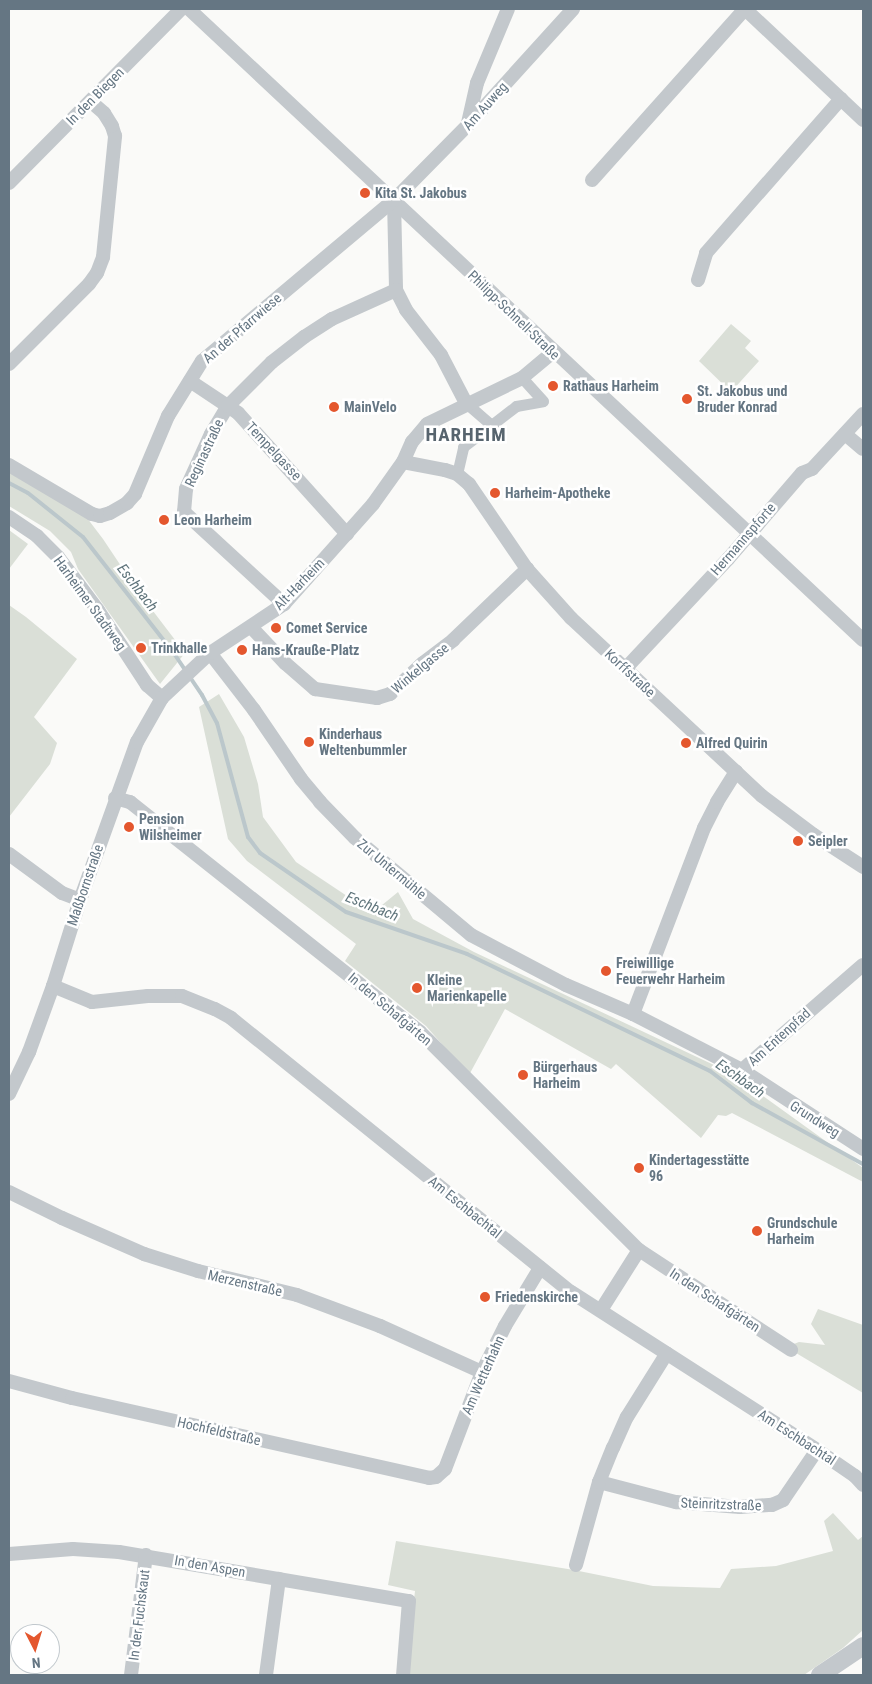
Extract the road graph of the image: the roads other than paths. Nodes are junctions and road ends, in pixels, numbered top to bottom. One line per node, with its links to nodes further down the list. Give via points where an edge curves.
1 (181, 9): 7 (street, In den Biegen)
2 (189, 9): 12 (street, Philipp-Schnell-Straße)
3 (508, 9): 9 (street, via 477,83)
4 (573, 9): 9 (street, Am Auweg)
5 (745, 9): 6 (street); 10 (street)
6 (842, 99): 8 (street); 13 (street, via 706,253)
7 (90, 101): 11 (street, In den Biegen); 16 (street, via 104,113 115,136 98,273)
8 (863, 120)
9 (467, 126): 12 (street, Am Auweg)
10 (592, 180)
11 (9, 183)
12 (394, 200): 14 (street); 15 (street, Philipp-Schnell-Straße); 18 (street, An der Pfarrwiese, via 220,344 202,361)
13 (698, 280)
14 (396, 290): 19 (street, via 406,310 441,355); 20 (street, Reginastraße, via 332,318 304,337 272,362)
15 (553, 352): 17 (street, Alt-Harheim); 29 (street, Philipp-Schnell-Straße)
16 (9, 364)
17 (522, 378): 19 (street, Alt-Harheim); 22 (street, via 543,401 516,406)
18 (190, 380): 20 (street, Tempelgasse); 26 (street, An der Pfarrwiese, via 168,416 135,494 119,509 100,516 92,514)
19 (466, 403): 22 (street); 25 (street, Alt-Harheim, via 427,424 412,442)
20 (228, 406): 30 (street, Tempelgasse, via 291,470); 32 (street, Reginastraße, via 197,461 186,489 184,512)
21 (863, 414): 23 (street, Hermannspforte)
22 (490, 425): 27 (street, via 463,447)
23 (845, 434): 24 (street); 29 (street, Hermannspforte, via 812,469 802,473)
24 (863, 450)
25 (402, 462): 27 (street); 30 (street, Alt-Harheim, via 373,504)
26 (9, 465)
27 (458, 474): 31 (street, via 469,484)
28 (9, 517): 38 (street, Harheimer Stadtweg, via 37,536 58,557 98,610 147,685)
29 (748, 532): 34 (street, Philipp-Schnell-Straße); 36 (street, Hermannspforte)
30 (346, 534): 32 (street, Alt-Harheim)
31 (527, 568): 33 (street, Winkelgasse, via 453,640 390,694 378,698 315,690); 36 (street, Korffstraße, via 571,618)
32 (284, 604): 33 (street, Alt-Harheim)
33 (251, 627): 35 (street, Alt-Harheim)
34 (863, 640)
35 (205, 657): 37 (street, Alt-Harheim); 46 (street, Zur Untermühle, via 254,710 300,779 354,838 481,943)
36 (625, 669): 39 (street, Korffstraße)
37 (176, 684): 38 (street, Maßbornstraße)
38 (162, 698): 40 (street, Maßbornstraße, via 137,742)
39 (736, 772): 42 (street, Korffstraße, via 788,817); 46 (street, via 704,828)
40 (115, 798): 43 (street, Maßbornstraße); 51 (street, In den Schafgärten, via 130,802 420,1032)
41 (9, 854): 43 (street, via 62,893)
42 (863, 867)
43 (80, 900): 45 (street, Maßbornstraße)
44 (863, 965): 47 (street, Am Entenpfad)
45 (53, 986): 48 (street, Maßbornstraße, via 29,1052); 52 (street, Am Eschbachtal, via 92,1002 182,996 231,1018)
46 (633, 1014): 47 (street, Am Entenpfad)
47 (742, 1070): 49 (street, Grundweg)
48 (9, 1092)
49 (863, 1149)
50 (9, 1192): 56 (street, Merzenstraße, via 144,1254 314,1301 380,1326)
51 (639, 1250): 53 (street); 54 (street, In den Schafgärten)
52 (540, 1268): 53 (street, Am Eschbachtal); 56 (street, Am Wetterhahn)
53 (601, 1310): 55 (street, Am Eschbachtal)
54 (791, 1350)
55 (667, 1353): 58 (street, Am Eschbachtal); 60 (street, via 627,1417)
56 (482, 1372): 59 (street, Am Wetterhahn, via 445,1469)
57 (9, 1382): 59 (street, Hochfeldstraße)
58 (817, 1450): 60 (street, Steinritzstraße, via 783,1500 772,1505 740,1507 676,1502); 61 (street, Am Eschbachtal, via 855,1476)
59 (429, 1478)
60 (599, 1482): 64 (street)
61 (863, 1486)
62 (9, 1554): 63 (street, In den Aspen, via 73,1549)
63 (146, 1555): 65 (street, In den Aspen); 67 (street, In der Fuchskaut)
64 (576, 1565)
65 (279, 1579): 68 (street); 69 (street, In den Aspen, via 409,1601)
66 (863, 1646): 70 (street)
67 (131, 1675)
68 (266, 1675)
69 (403, 1675)
70 (820, 1675)

